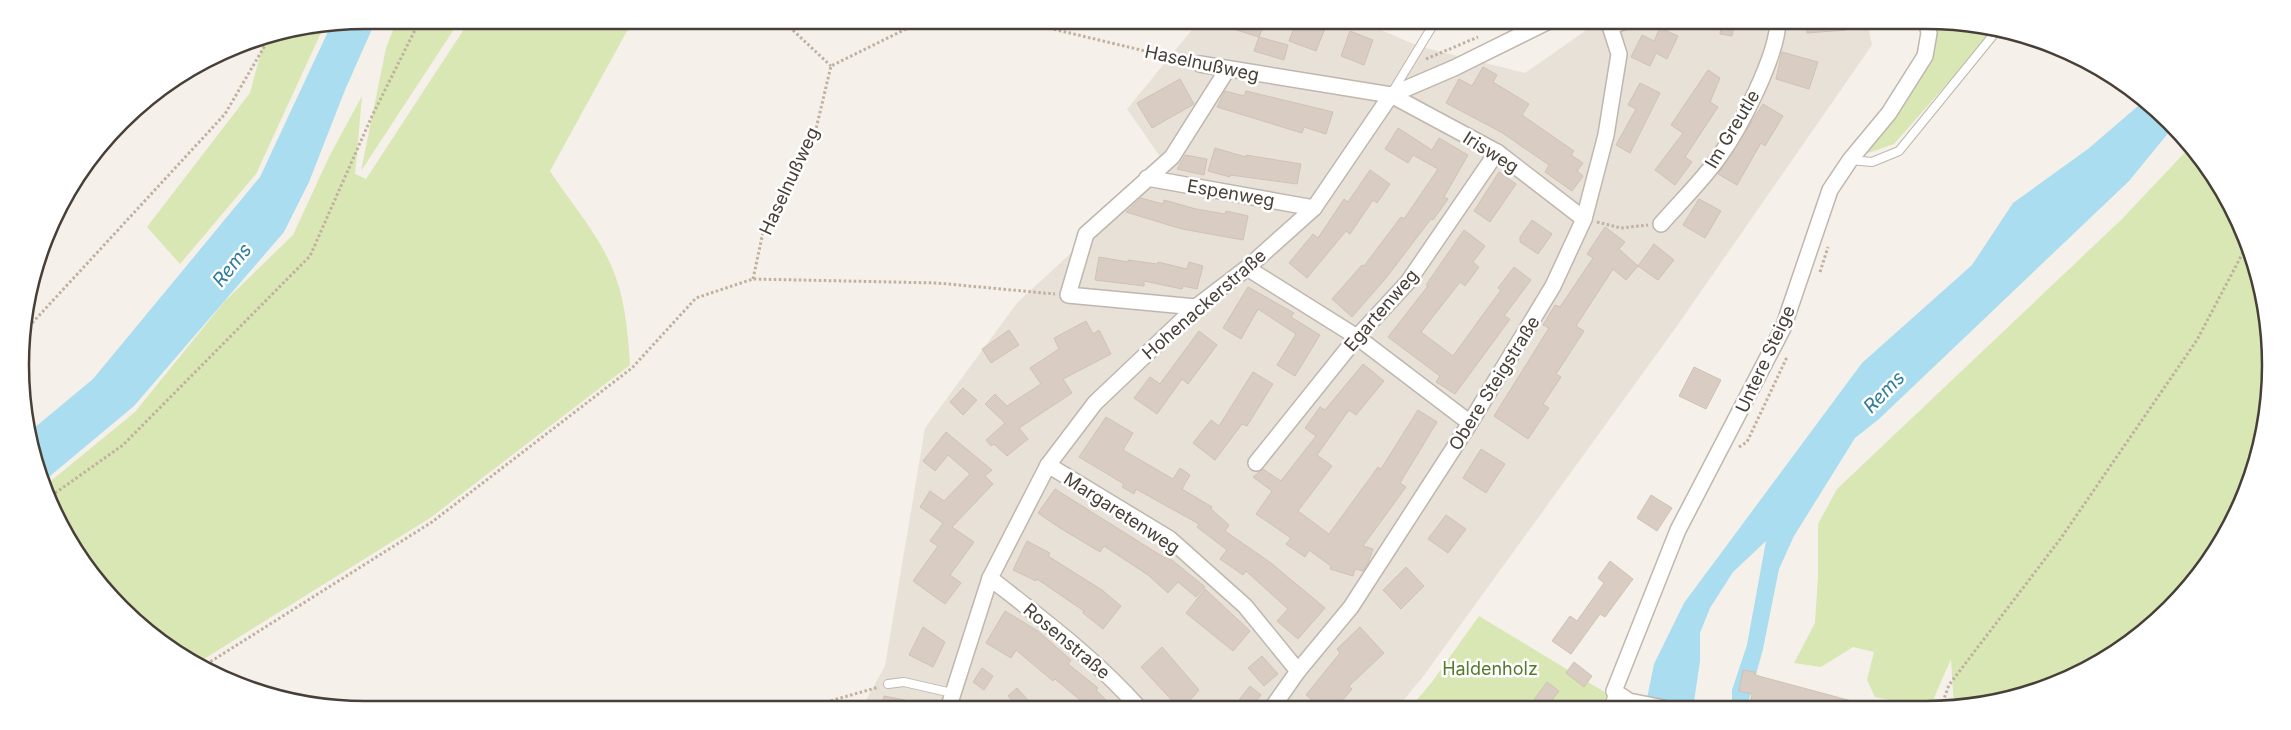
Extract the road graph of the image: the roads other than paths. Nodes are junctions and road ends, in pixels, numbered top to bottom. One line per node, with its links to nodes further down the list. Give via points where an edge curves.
1 (1431, 29): 9 (lane)
2 (1533, 29): 9 (street)
3 (1609, 29): 14 (street, Obere Steigstraße, via 1619,54 1606,135)
4 (1777, 29): 15 (street, Im Greutle, via 1774,51 1752,99 1719,157)
5 (1929, 29): 11 (street, Untere Steige, via 1925,56 1889,114)
6 (1993, 35): 11 (lane, via 1900,151 1872,162)
7 (1200, 64): 8 (street, Haselnußweg)
8 (1227, 70): 9 (street, Haselnußweg); 12 (street, via 1172,157)
9 (1391, 95): 10 (street, Irisweg); 13 (street, Hohenackerstraße)
10 (1497, 152): 14 (street, Irisweg); 18 (street, Egartenweg, via 1408,282)
11 (1850, 160): 25 (street, Untere Steige, via 1830,190 1783,328 1678,530)
12 (1147, 178): 13 (street, Espenweg); 17 (street, via 1086,234 1068,295)
13 (1314, 208): 16 (street, Hohenackerstraße)
14 (1584, 219): 19 (street, Obere Steigstraße, via 1553,286)
15 (1661, 224)
16 (1247, 268): 17 (street, Hohenackerstraße); 18 (street)
17 (1196, 307): 21 (street, Hohenackerstraße, via 1095,404)
18 (1357, 337): 19 (street); 20 (street, Egartenweg)
19 (1470, 423): 23 (street, Obere Steigstraße, via 1351,607)
20 (1256, 463)
21 (1048, 465): 22 (street, Hohenackerstraße); 23 (street, Margaretenweg, via 1170,539 1245,606)
22 (990, 578): 26 (street, Hohenackerstraße); 28 (street, Rosenstraße, via 1055,628)
23 (1298, 671): 29 (street, Obere Steigstraße)
24 (888, 684): 26 (lane, via 904,682)
25 (1614, 691): 30 (lane); 31 (street)
26 (952, 693): 27 (street, Hohenackerstraße)
27 (950, 701)
28 (1134, 701)
29 (1277, 701)
30 (1610, 701)
31 (1629, 701)

